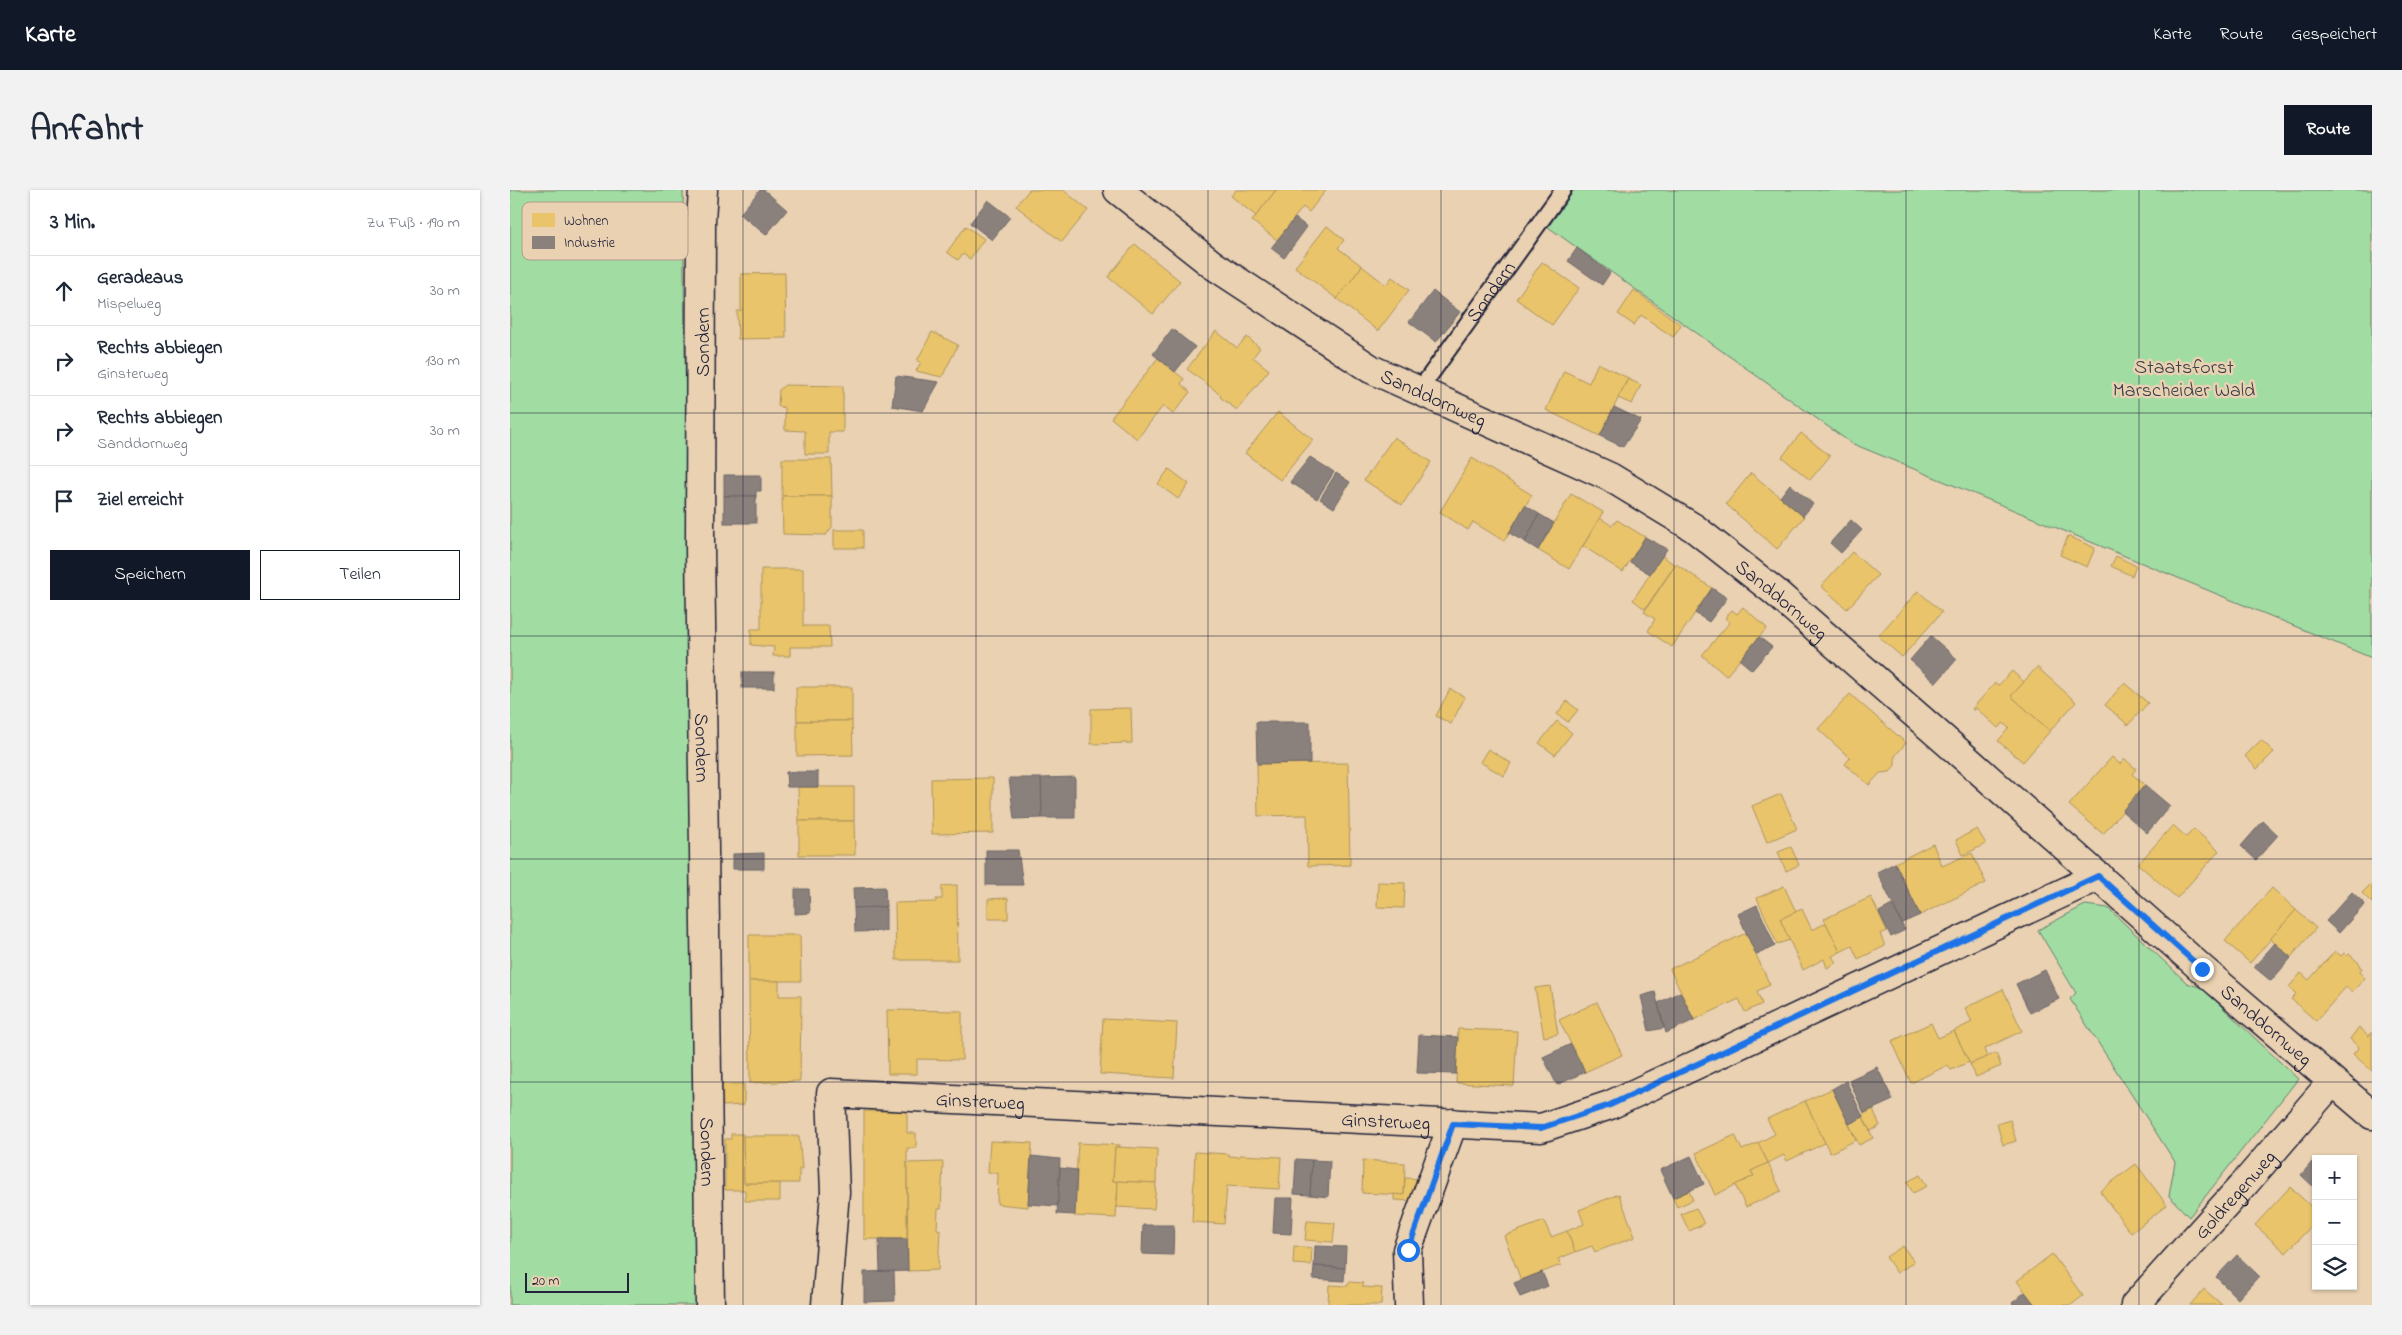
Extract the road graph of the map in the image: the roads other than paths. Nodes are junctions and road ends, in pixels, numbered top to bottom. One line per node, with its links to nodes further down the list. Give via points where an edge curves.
1 (704, 190): 9 (street, Sondern, via 701,222 700,546)
2 (1118, 190): 4 (street, Sanddornweg, via 1213,265 1279,310 1371,369)
3 (1563, 190): 4 (lane, Sondern)
4 (1418, 392): 5 (street, Sanddornweg, via 1610,477 1694,528 1774,591)
5 (2098, 876): 6 (street, Sanddornweg); 8 (street, Ginsterweg, via 1610,1105 1541,1128)
6 (2332, 1082): 7 (street, Sanddornweg); 12 (street, Goldregenweg)
7 (2372, 1115)
8 (1453, 1124): 10 (street, Ginsterweg, via 831,1093 835,1192); 11 (street, via 1408,1250)
9 (710, 1305)
10 (826, 1305)
11 (1409, 1305)
12 (2135, 1305)

